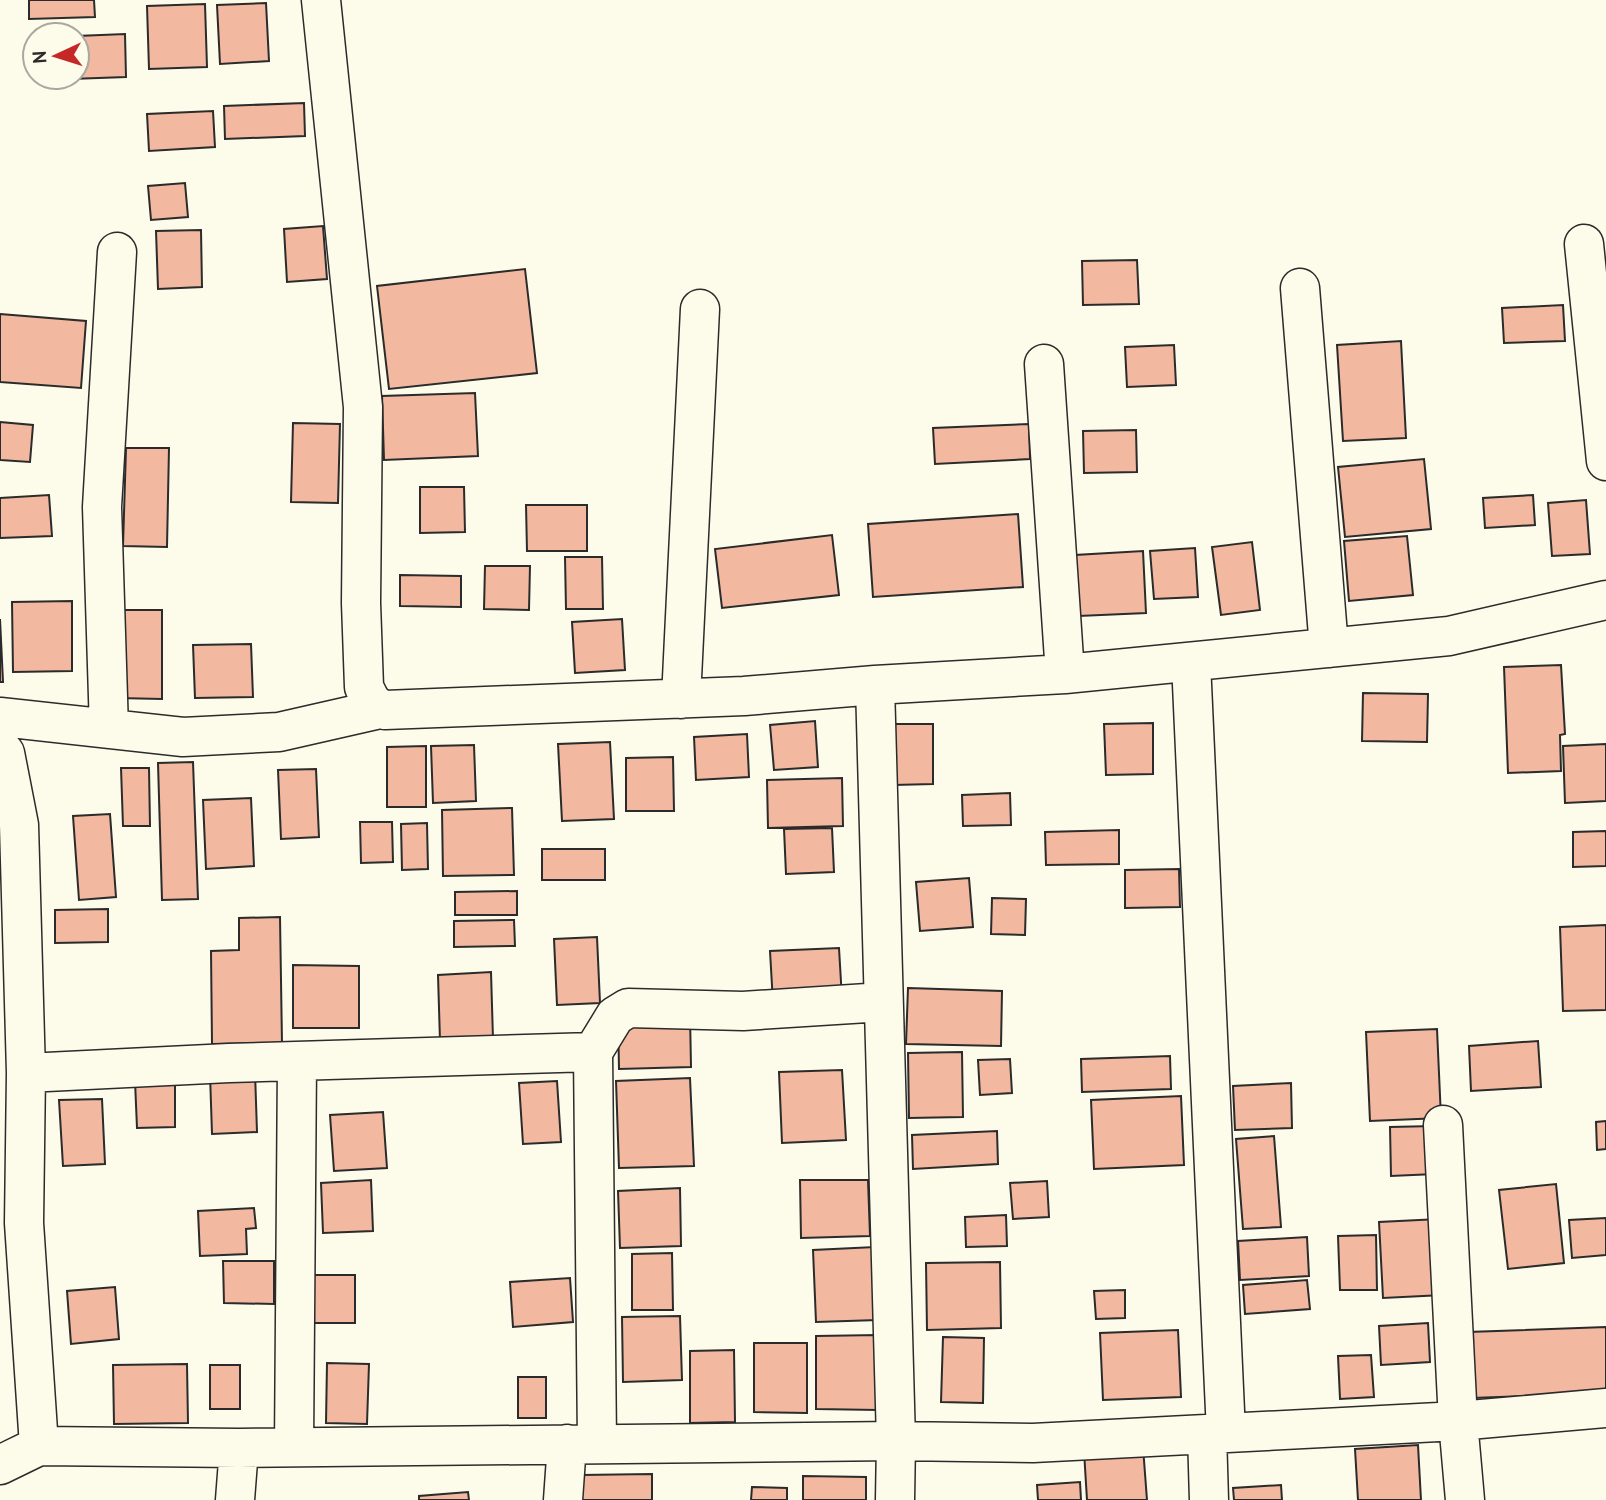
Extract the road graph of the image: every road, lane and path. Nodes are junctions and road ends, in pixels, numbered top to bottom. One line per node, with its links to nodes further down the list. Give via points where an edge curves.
1 (321, 0): 14 (street, via 363,407 364,687 369,700)
2 (1584, 244): 7 (street)
3 (117, 252): 16 (street, via 102,507)
4 (1300, 288): 9 (street)
5 (700, 309): 13 (street)
6 (1044, 364): 11 (street)
7 (1606, 461)
8 (1606, 600): 9 (street, via 1449,636)
9 (1329, 648): 10 (street)
10 (1191, 662): 11 (street); 26 (street)
11 (1065, 674): 12 (street)
12 (875, 685): 13 (street); 18 (street)
13 (681, 699): 14 (street)
14 (380, 709): 16 (street, via 279,732 183,737)
15 (0, 717): 16 (street)
16 (110, 729)
17 (0, 747): 21 (street, via 19,825)
18 (883, 1002): 19 (street, via 743,1011 628,1008 615,1016); 27 (street)
19 (593, 1052): 20 (street); 28 (street)
20 (298, 1061): 21 (street); 30 (street)
21 (26, 1073): 23 (street)
22 (1443, 1125): 25 (street)
23 (12, 1223): 29 (street)
24 (1606, 1408): 25 (street)
25 (1458, 1421): 26 (street); 37 (street)
26 (1216, 1434): 27 (street, via 1033,1443); 36 (street)
27 (896, 1441): 28 (street); 35 (street)
28 (582, 1443): 30 (street); 34 (street)
29 (38, 1446): 31 (street); 32 (street)
30 (293, 1447): 31 (street)
31 (239, 1448): 33 (street)
32 (0, 1465)
33 (235, 1500)
34 (563, 1500)
35 (894, 1500)
36 (1209, 1500)
37 (1465, 1500)

